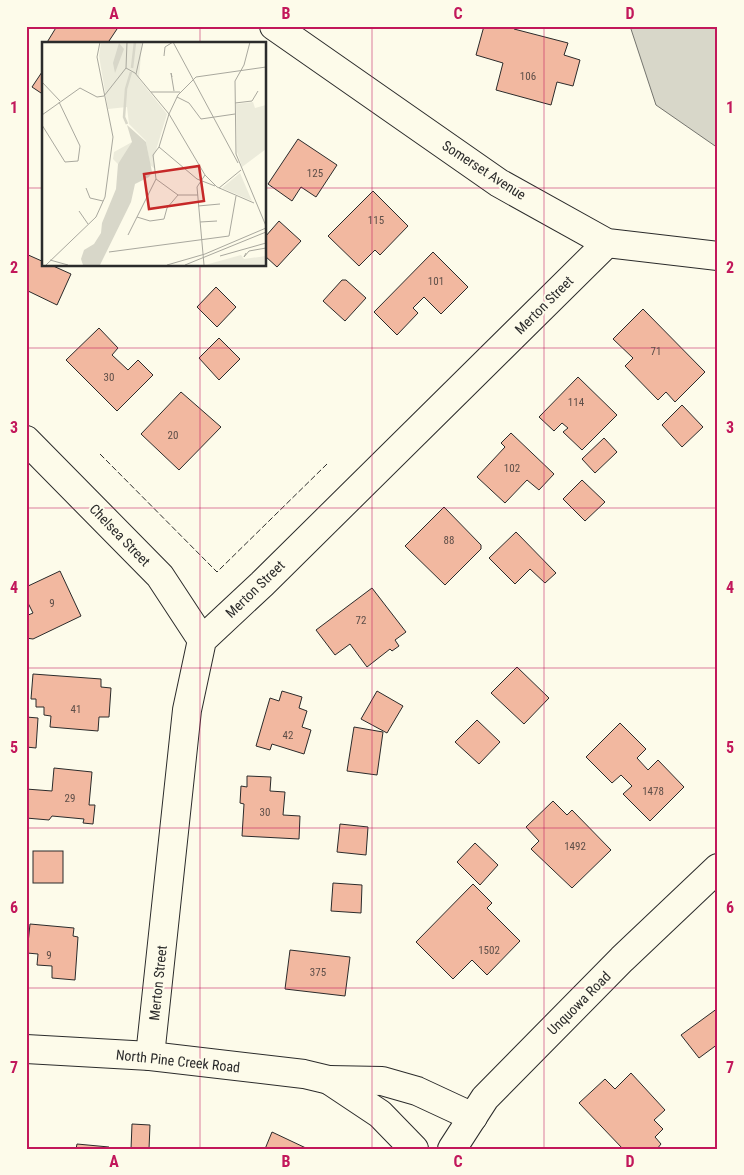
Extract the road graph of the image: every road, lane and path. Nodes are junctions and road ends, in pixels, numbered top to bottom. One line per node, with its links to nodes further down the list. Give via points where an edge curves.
1 (274, 26): 2 (street, Somerset Avenue, via 499,182)
2 (607, 243): 3 (street, Somerset Avenue); 5 (street, Merton Street)
3 (718, 256)
4 (26, 440): 5 (street, Chelsea Street, via 160,576)
5 (202, 640): 8 (street, Merton Street, via 187,710)
6 (718, 868): 10 (street, Unquowa Road, via 492,1091)
7 (26, 1049): 8 (street, North Pine Creek Road)
8 (150, 1056): 9 (street, North Pine Creek Road, via 304,1074)
9 (329, 1080): 10 (street, North Pine Creek Road, via 382,1081 417,1091); 11 (street, North Pine Creek Road, via 380,1114)
10 (473, 1117): 12 (street, Unquowa Road)
11 (414, 1149)
12 (452, 1149)

